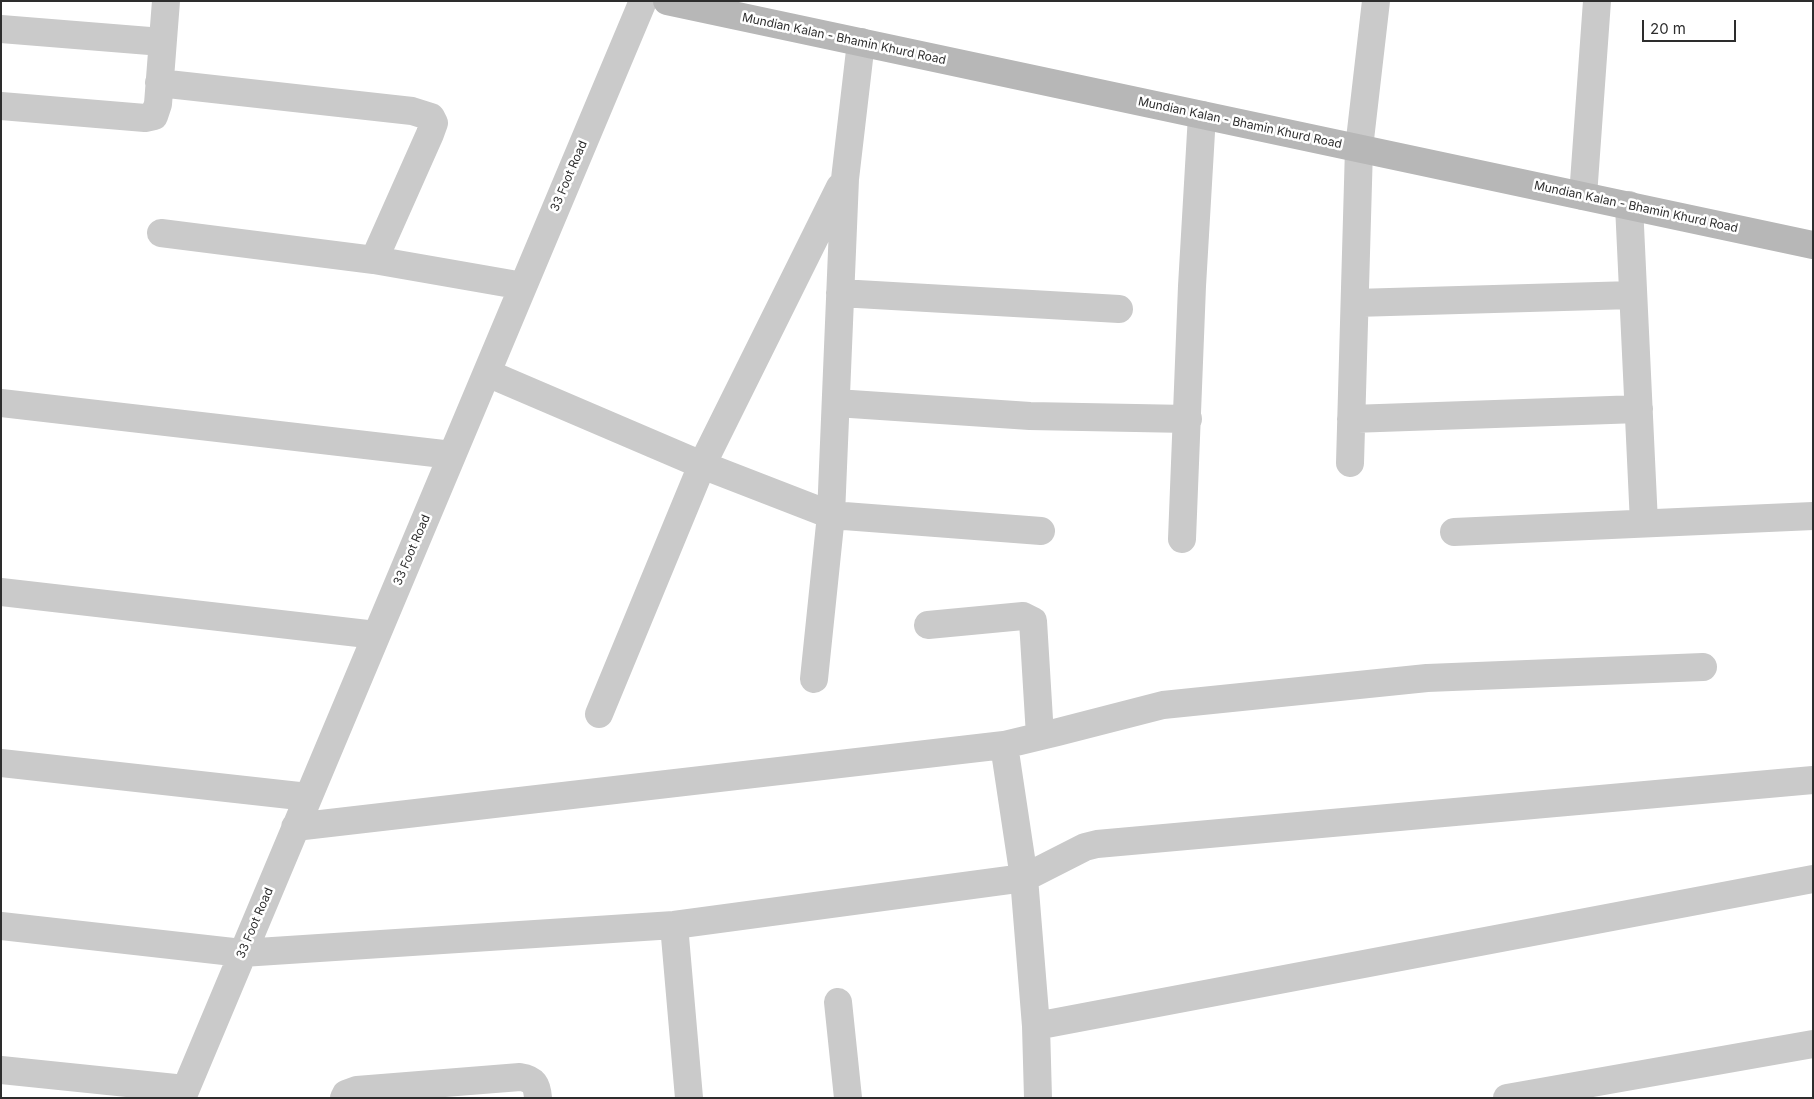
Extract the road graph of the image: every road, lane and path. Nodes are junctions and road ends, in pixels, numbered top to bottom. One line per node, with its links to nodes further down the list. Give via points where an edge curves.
1 (166, 1): 7 (street)
2 (643, 1): 19 (street, 33 Foot Road)
3 (667, 1): 8 (street, Mundian Kalan - Bhamin Khurd Road)
4 (1376, 1): 12 (street)
5 (1597, 1): 14 (street)
6 (1, 29): 7 (street)
7 (162, 42): 9 (street)
8 (861, 42): 11 (street, Mundian Kalan - Bhamin Khurd Road); 13 (street)
9 (159, 83): 10 (street, via 156,111 150,118); 18 (street, via 412,111 431,117 434,123 430,134)
10 (1, 106)
11 (1202, 115): 12 (street, Mundian Kalan - Bhamin Khurd Road); 28 (street)
12 (1359, 148): 14 (street, Mundian Kalan - Bhamin Khurd Road); 22 (street)
13 (844, 179): 20 (street); 32 (street)
14 (1583, 196): 15 (street, Mundian Kalan - Bhamin Khurd Road)
15 (1629, 206): 17 (street, Mundian Kalan - Bhamin Khurd Road); 21 (street)
16 (161, 233): 18 (street)
17 (1813, 245)
18 (374, 260): 19 (street)
19 (523, 286): 24 (street, 33 Foot Road)
20 (840, 293): 23 (street); 26 (street)
21 (1633, 295): 22 (street); 27 (street)
22 (1354, 303): 29 (street)
23 (1119, 309)
24 (487, 373): 30 (street, 33 Foot Road); 32 (street)
25 (1, 403): 30 (street)
26 (836, 403): 28 (street, via 1030,416); 33 (street)
27 (1639, 409): 29 (street); 35 (street)
28 (1188, 419): 38 (street)
29 (1351, 419): 31 (street)
30 (452, 455): 41 (street, 33 Foot Road)
31 (1350, 463)
32 (702, 465): 33 (street); 44 (street)
33 (832, 515): 36 (street); 43 (street)
34 (1813, 516): 35 (street)
35 (1644, 523): 37 (street)
36 (1041, 531)
37 (1454, 532)
38 (1182, 539)
39 (1, 592): 41 (street)
40 (928, 625): 45 (street, via 1023,616 1033,622)
41 (376, 635): 49 (street, 33 Foot Road)
42 (1703, 668): 45 (street, via 1427,678 1163,704)
43 (814, 679)
44 (599, 714)
45 (1040, 736): 46 (street)
46 (1004, 745): 50 (street); 51 (street)
47 (1, 763): 49 (street)
48 (1813, 780): 51 (street, via 1098,844 1085,847)
49 (308, 797): 50 (street, 33 Foot Road)
50 (295, 827): 55 (street, 33 Foot Road)
51 (1024, 878): 53 (street); 57 (street)
52 (1813, 879): 57 (street)
53 (674, 925): 55 (street); 63 (street)
54 (1, 926): 55 (street)
55 (242, 953): 60 (street, 33 Foot Road)
56 (838, 1002): 64 (street)
57 (1036, 1026): 65 (street)
58 (1813, 1044): 66 (street)
59 (1, 1070): 60 (street)
60 (183, 1094)
61 (344, 1098): 62 (street, via 358,1090 520,1077 538,1086)
62 (538, 1098)
63 (689, 1098)
64 (848, 1098)
65 (1038, 1098)
66 (1507, 1098)

